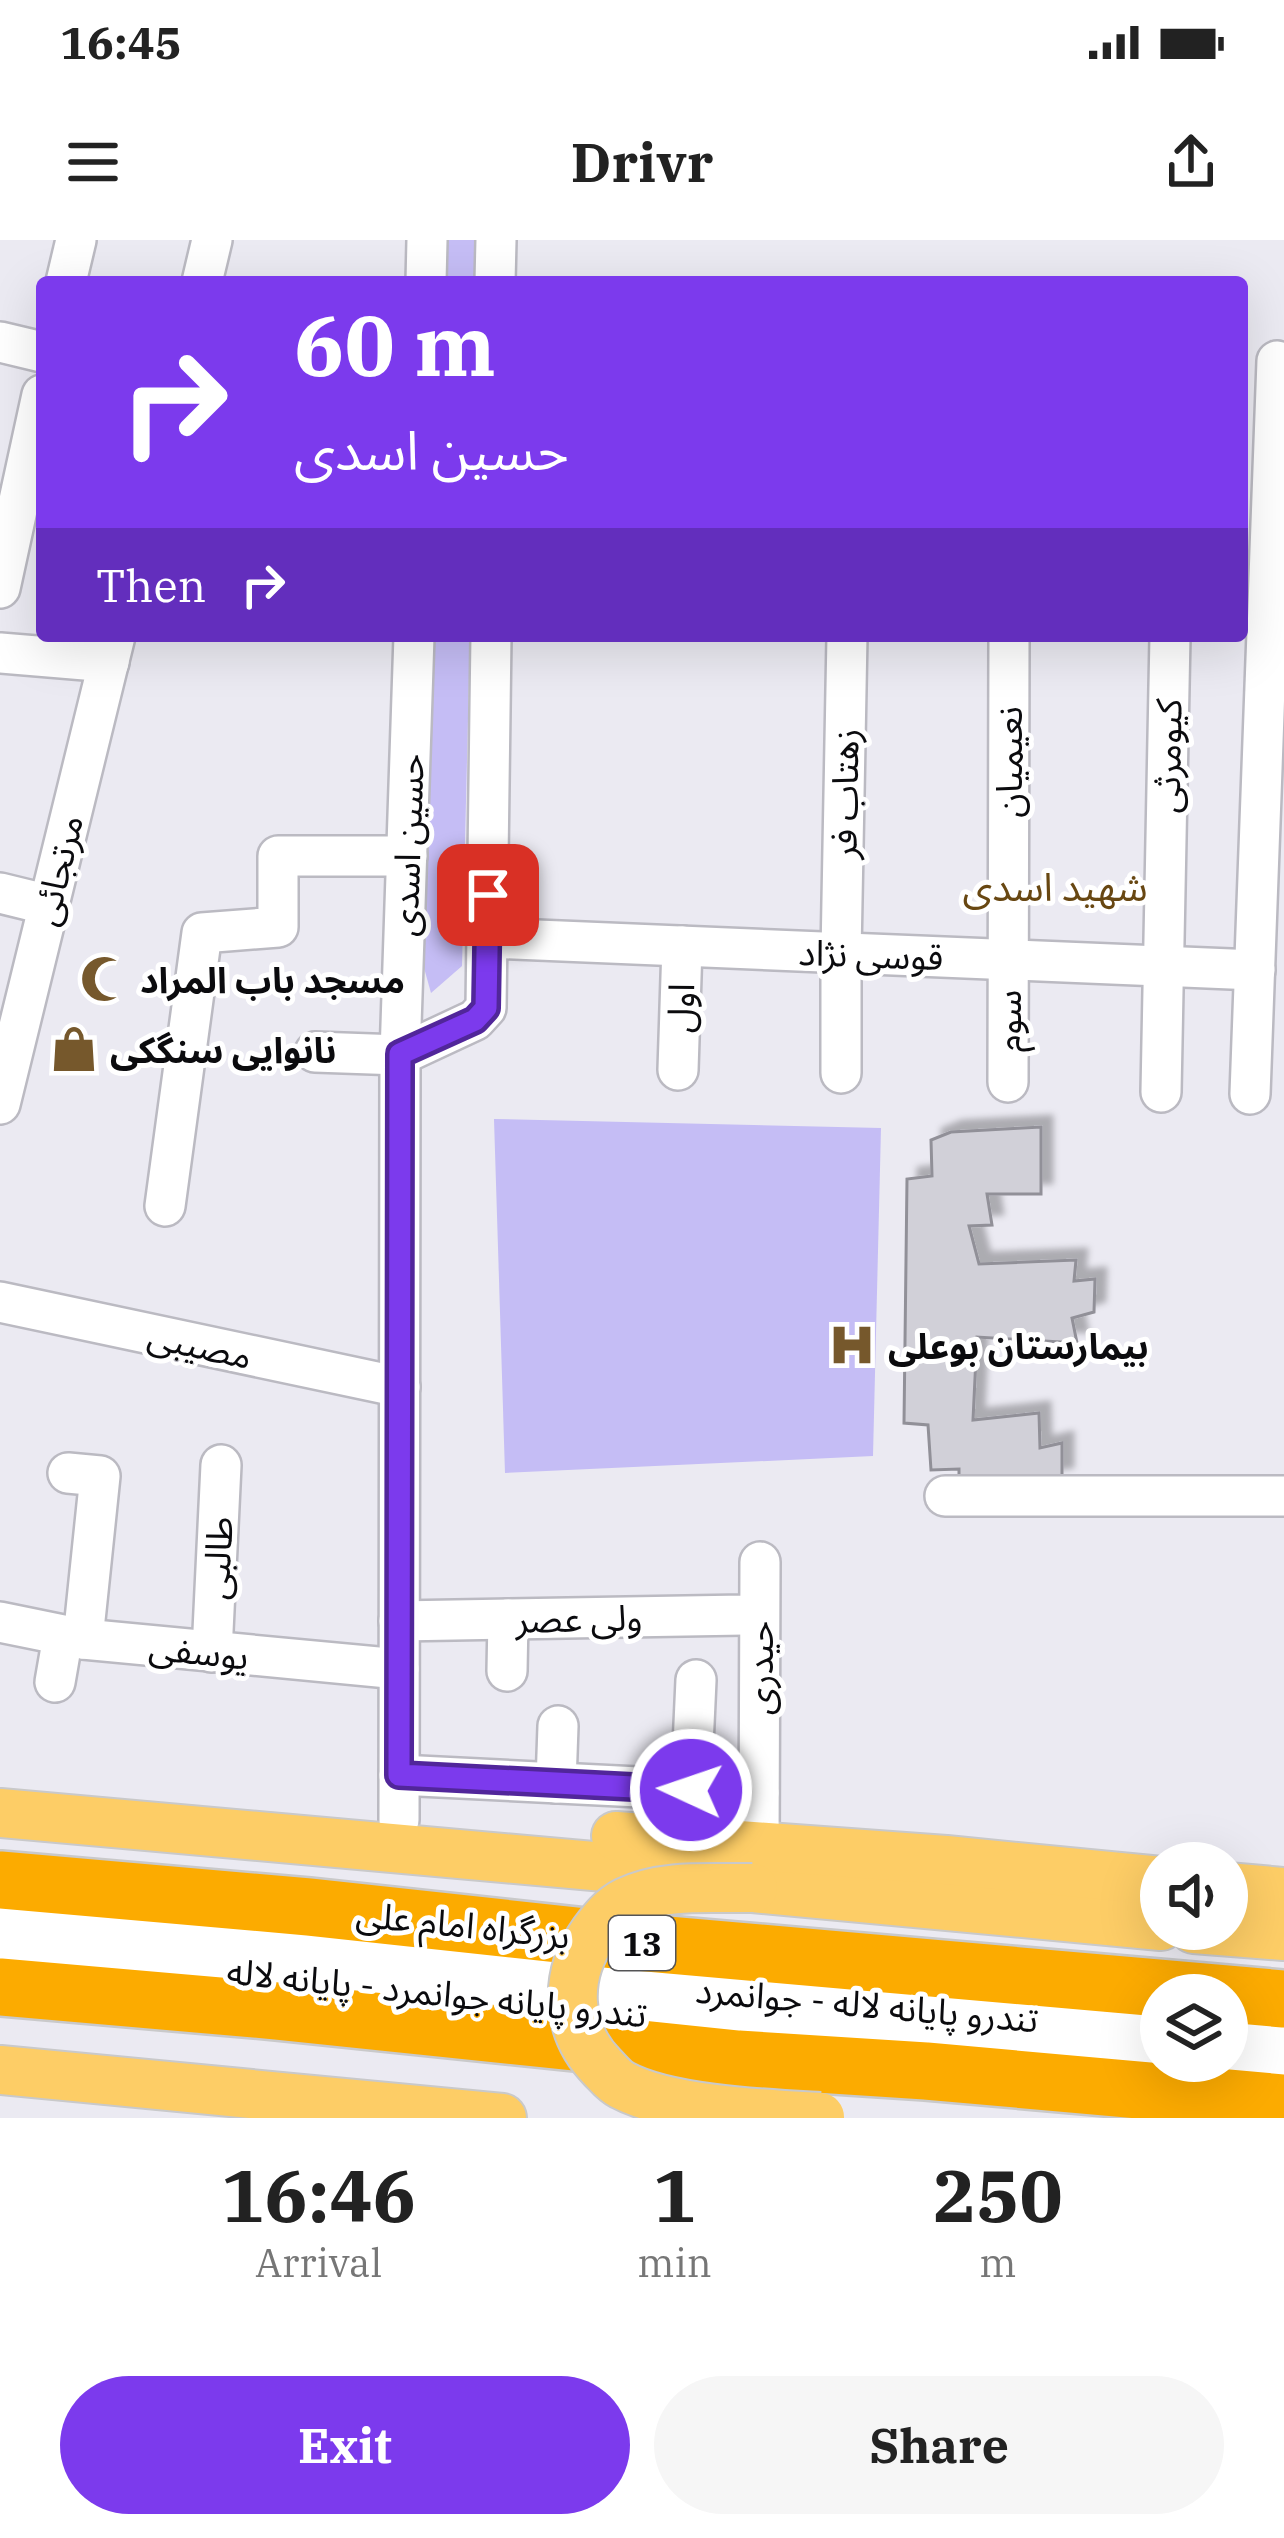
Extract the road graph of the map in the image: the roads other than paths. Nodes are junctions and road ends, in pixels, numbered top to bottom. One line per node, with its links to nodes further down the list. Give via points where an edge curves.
1 (76, 240): 5 (street)
2 (212, 240): 6 (street)
3 (427, 240): 7 (street)
4 (496, 240): 8 (street)
5 (68, 276)
6 (203, 276)
7 (426, 276)
8 (495, 276)
9 (0, 342): 10 (street)
10 (36, 351)
11 (1276, 361): 15 (street)
12 (36, 418): 13 (street)
13 (6, 532): 14 (street)
14 (0, 588)
15 (1255, 610): 31 (street)
16 (414, 642): 23 (street, حسین اسدی)
17 (491, 642): 26 (street)
18 (847, 642): 28 (street, زهتاب فر)
19 (1009, 642): 29 (street, نعیمیان)
20 (1170, 642): 30 (street, کیومرثی)
21 (112, 649): 22 (street); 25 (street, مرتجائی)
22 (0, 653)
23 (407, 856): 33 (street, حسین اسدی); 40 (street, via 278,856 278,927 202,933)
24 (0, 893): 25 (street)
25 (49, 905): 39 (street, مرتجائی)
26 (488, 938): 27 (street, قوسی نژاد); 33 (street, via 486,1008)
27 (682, 946): 28 (street, قوسی نژاد); 34 (street, اول)
28 (841, 953): 29 (street, قوسی نژاد); 35 (street, زهتاب فر)
29 (1007, 960): 30 (street, قوسی نژاد); 36 (street, سوم)
30 (1163, 966): 31 (street, قوسی نژاد); 37 (street, کیومرثی)
31 (1255, 970): 38 (street)
32 (315, 1052): 33 (street)
33 (400, 1054): 42 (street, حسین اسدی)
34 (678, 1070)
35 (842, 1073)
36 (1008, 1082)
37 (1161, 1092)
38 (1250, 1094)
39 (0, 1104)
40 (165, 1206)
41 (0, 1302): 42 (street, مصیبی)
42 (400, 1387): 50 (street, حسین اسدی)
43 (221, 1465): 53 (street, طالبی)
44 (68, 1473): 52 (street, via 100,1476)
45 (945, 1496): 46 (street)
46 (1284, 1496)
47 (760, 1562): 48 (street, حیدری)
48 (759, 1613): 49 (street, ولی عصر); 61 (street, حیدری)
49 (508, 1619): 50 (street, ولی عصر); 55 (street)
50 (399, 1621): 54 (street, حسین اسدی)
51 (0, 1622): 52 (street, یوسفی)
52 (73, 1638): 53 (street, یوسفی); 57 (street)
53 (212, 1652): 54 (street, یوسفی)
54 (399, 1670): 63 (street, حسین اسدی)
55 (507, 1671)
56 (696, 1680): 60 (street)
57 (55, 1682)
58 (558, 1726): 59 (street)
59 (556, 1783): 60 (street); 63 (street)
60 (691, 1790): 61 (street)
61 (759, 1792): 66 (street, حیدری)
62 (7, 1795): 64 (main road); 65 (main road)
63 (399, 1797): 64 (main road); 66 (main road)
64 (224, 1804): 65 (main road)
65 (122, 1822): 66 (main road, via 660,1872)
66 (756, 1867): 67 (main road, via 946,1860); 72 (main road); 89 (main road, bridge, via 627,1901 607,1915 573,1976 572,2017 617,2084 651,2097)
67 (1140, 1879)
68 (0, 1880): 77 (highway, بزرگراه امام علی / 13)
69 (1248, 1889): 70 (main road)
70 (1284, 1892)
71 (0, 1920): 78 (street, تندرو پایانه لاله - جوانمرد)
72 (1140, 1923)
73 (1248, 1933): 74 (main road)
74 (1284, 1936)
75 (0, 1952): 81 (street, تندرو پایانه جوانمرد - پایانه لاله)
76 (0, 1987): 86 (highway, via 738,2060)
77 (1284, 1999)
78 (1140, 2028)
79 (1248, 2036): 80 (street)
80 (1284, 2039)
81 (1140, 2057)
82 (1248, 2068): 84 (street)
83 (0, 2070): 85 (main road)
84 (1284, 2071)
85 (129, 2100): 87 (main road)
86 (1284, 2103)
87 (397, 2113): 88 (main road)
88 (502, 2118)
89 (822, 2118)

